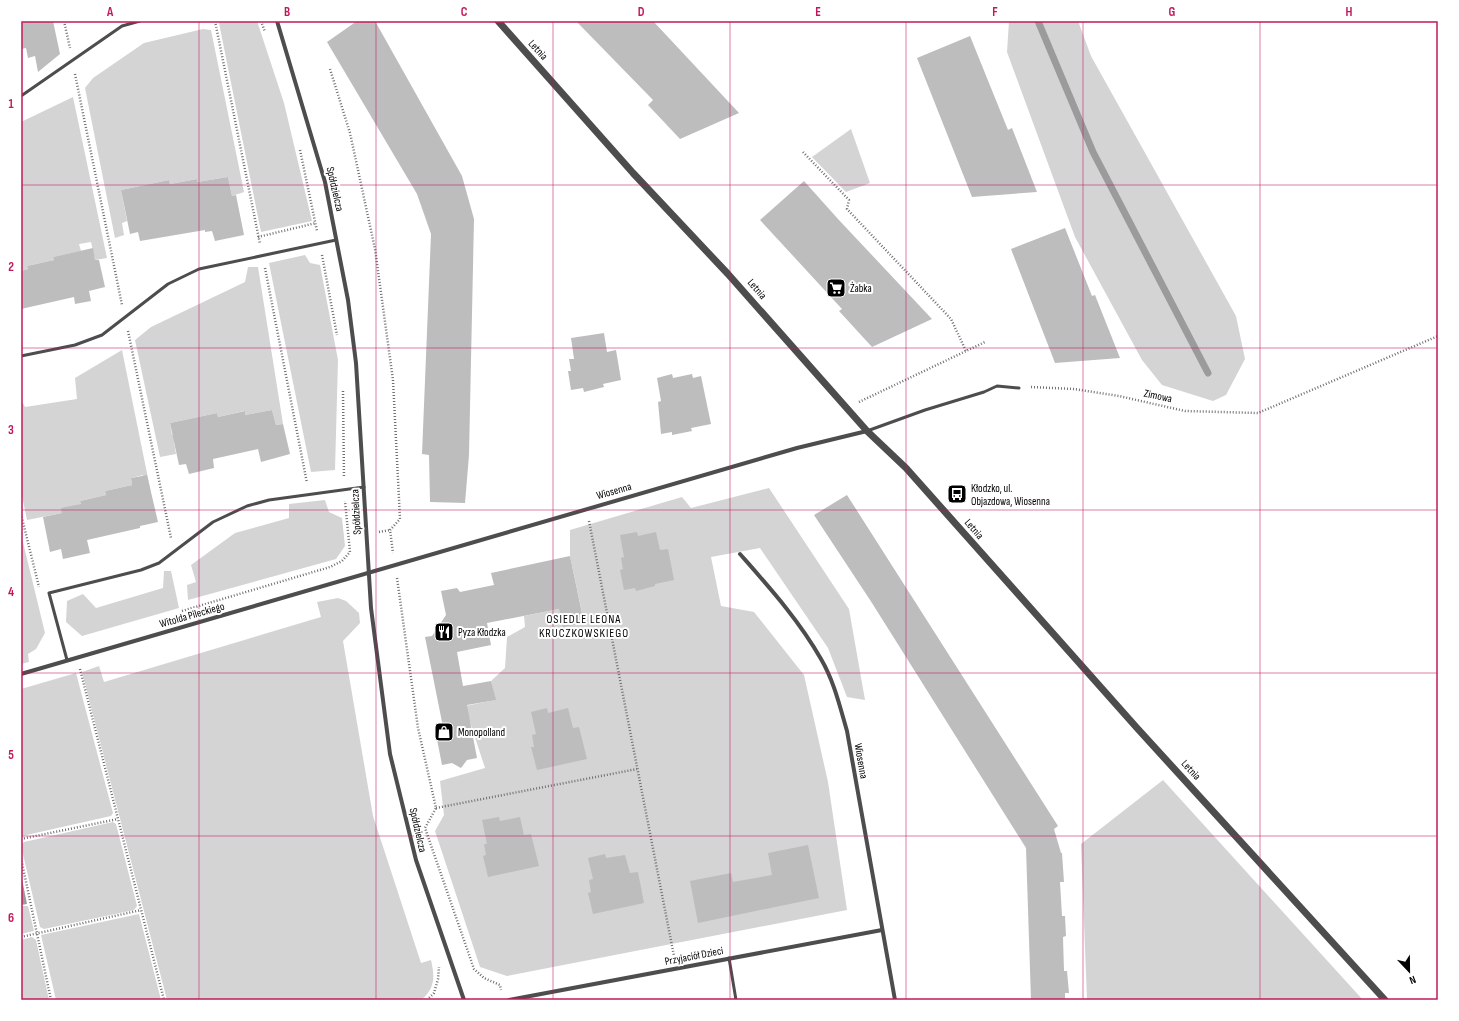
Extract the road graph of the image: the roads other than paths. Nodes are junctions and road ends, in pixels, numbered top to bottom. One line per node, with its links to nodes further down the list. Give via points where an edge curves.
1 (140, 21): 4 (lane, via 122,26)
2 (277, 21): 5 (street, Spółdzielcza, via 325,182)
3 (498, 21): 8 (street, Letnia)
4 (21, 96)
5 (336, 240): 6 (lane, via 199,269 168,284 113,329 92,340); 9 (street, Spółdzielcza, via 348,300 356,363)
6 (21, 356)
7 (1019, 388): 8 (lane, via 997,386)
8 (867, 431): 11 (street, Wiosenna, via 797,448); 20 (street, Letnia, via 906,468)
9 (364, 488): 11 (street, Spółdzielcza); 12 (lane, via 269,500 247,506 213,522 158,563 141,570 49,593)
10 (740, 554): 14 (street, Wiosenna, via 788,610 822,660 837,695 846,731)
11 (368, 572): 12 (street, Witolda Pileckiego); 16 (street, Spółdzielcza, via 390,754 416,860)
12 (67, 660): 13 (street, Witolda Pileckiego)
13 (21, 674)
14 (882, 930): 15 (street, Przyjaciół Dzieci); 19 (street, Wiosenna)
15 (729, 958): 17 (street, Przyjaciół Dzieci); 18 (lane)
16 (464, 1000)
17 (509, 1000)
18 (736, 1000)
19 (895, 1000)
20 (1384, 1000)

